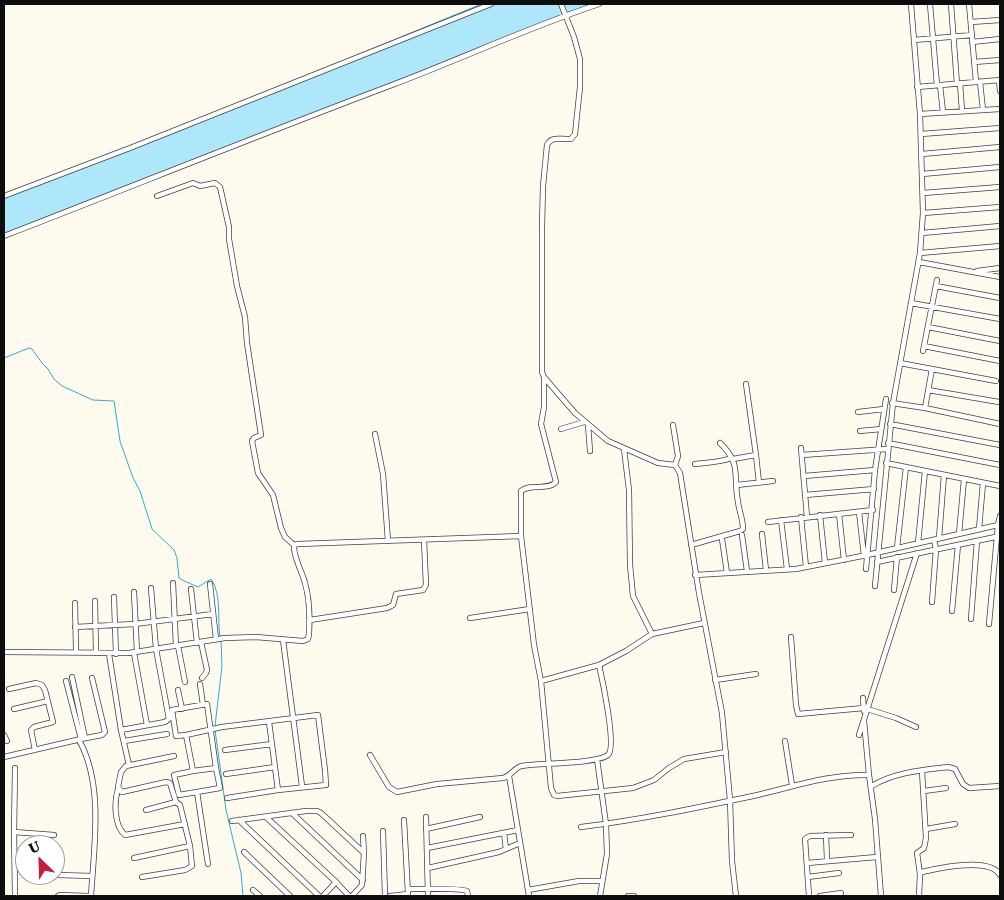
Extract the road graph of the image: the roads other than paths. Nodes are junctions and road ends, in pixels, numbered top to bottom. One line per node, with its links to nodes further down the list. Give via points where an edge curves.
1 (492, 4): 38 (street)
2 (561, 4): 8 (street)
3 (600, 4): 8 (street)
4 (911, 4): 15 (street)
5 (930, 4): 13 (street)
6 (951, 4): 12 (street)
7 (969, 4): 10 (street)
8 (566, 15): 44 (street); 62 (street, via 578,51 580,94 575,134 571,139 553,138 547,145 542,226 541,345)
9 (1000, 20): 10 (street)
10 (971, 22): 11 (street)
11 (972, 35): 12 (street); 16 (street)
12 (954, 36): 13 (street); 21 (street)
13 (933, 38): 15 (street); 22 (street)
14 (1000, 39): 16 (street)
15 (914, 40): 23 (street)
16 (972, 42): 18 (street)
17 (1000, 60): 18 (street)
18 (974, 62): 20 (street)
19 (1000, 80): 20 (street); 24 (street)
20 (978, 82): 21 (street); 26 (street)
21 (959, 84): 22 (street); 27 (street)
22 (939, 85): 23 (street); 28 (street)
23 (918, 87): 29 (street)
24 (1000, 91)
25 (1000, 109): 26 (street)
26 (983, 110): 27 (street)
27 (962, 111): 28 (street)
28 (943, 112): 29 (street)
29 (920, 114): 31 (street)
30 (1000, 128): 31 (street)
31 (921, 134): 33 (street)
32 (1000, 148): 33 (street)
33 (922, 154): 35 (street)
34 (1000, 167): 35 (street)
35 (922, 174): 37 (street)
36 (1000, 187): 37 (street)
37 (923, 193): 41 (street)
38 (4, 196)
39 (156, 196): 131 (street, via 193,184 215,183 220,187 245,316 261,435 252,441 258,473 273,495 285,537)
40 (1000, 207): 41 (street)
41 (923, 213): 43 (street)
42 (1000, 226): 43 (street)
43 (922, 233): 46 (street)
44 (4, 236)
45 (1000, 246): 46 (street)
46 (920, 253): 47 (street)
47 (919, 262): 49 (street); 54 (street)
48 (1000, 268): 49 (street)
49 (974, 272): 50 (street)
50 (1000, 277)
51 (937, 280): 52 (street)
52 (936, 286): 53 (street); 55 (street)
53 (1000, 298)
54 (911, 303): 55 (street); 60 (street)
55 (932, 307): 56 (street); 57 (street)
56 (1000, 320)
57 (928, 327): 58 (street); 59 (street, via 924,349)
58 (1000, 341)
59 (1000, 361)
60 (900, 363): 61 (street); 67 (street)
61 (932, 369): 63 (street); 65 (street)
62 (544, 377): 71 (street); 121 (street, via 541,424 556,482 551,486 520,491)
63 (996, 381)
64 (746, 384): 87 (street)
65 (928, 390): 66 (street); 68 (street)
66 (999, 402)
67 (893, 403): 68 (street); 69 (street, via 886,401); 72 (street)
68 (925, 408): 73 (street)
69 (884, 409): 70 (street); 76 (street)
70 (858, 412)
71 (586, 423): 75 (street); 82 (street, via 608,441); 86 (street)
72 (890, 424): 80 (street); 81 (street)
73 (1000, 424)
74 (673, 425): 92 (street, via 678,456)
75 (561, 429)
76 (881, 429): 77 (street); 85 (street)
77 (860, 431)
78 (374, 434): 126 (street, via 384,481)
79 (720, 443): 89 (street)
80 (888, 443): 84 (street); 93 (street)
81 (1000, 445)
82 (624, 448): 92 (street, via 658,463); 174 (street, via 633,596)
83 (801, 448): 88 (street)
84 (887, 449): 85 (street); 90 (street)
85 (877, 450): 88 (street); 95 (street)
86 (590, 452)
87 (756, 454): 89 (street); 101 (street)
88 (802, 456): 98 (street)
89 (732, 458): 91 (street); 103 (street)
90 (886, 463): 94 (street); 134 (street)
91 (695, 464)
92 (675, 465): 129 (street, via 682,482)
93 (1000, 465)
94 (906, 467): 96 (street); 132 (street)
95 (875, 470): 98 (street); 105 (street)
96 (925, 471): 97 (street); 128 (street)
97 (944, 475): 99 (street); 124 (street)
98 (804, 476): 106 (street)
99 (964, 479): 102 (street); 119 (street)
100 (773, 481): 101 (street)
101 (759, 483): 103 (street)
102 (983, 483): 104 (street); 117 (street)
103 (737, 485): 129 (street, via 742,529)
104 (1000, 486)
105 (874, 489): 106 (street); 107 (street)
106 (805, 495): 111 (street)
107 (873, 510): 108 (street); 136 (street)
108 (859, 512): 109 (street); 136 (street)
109 (839, 514): 110 (street); 138 (street)
110 (820, 515): 111 (street); 140 (street)
111 (807, 516): 113 (street)
112 (1000, 516): 116 (street)
113 (801, 518): 114 (street); 141 (street)
114 (781, 520): 115 (street); 142 (street)
115 (768, 522)
116 (998, 525): 117 (street); 122 (street)
117 (979, 529): 119 (street)
118 (762, 534): 144 (street)
119 (958, 534): 124 (street)
120 (742, 535): 145 (street)
121 (521, 536): 125 (street); 159 (street)
122 (999, 536): 127 (street); 170 (street)
123 (722, 539): 146 (street)
124 (936, 539): 128 (street); 133 (street)
125 (424, 540): 126 (street); 166 (street, via 426,585 423,590 396,594 393,605 387,608)
126 (388, 541): 131 (street)
127 (977, 541): 130 (street); 165 (street)
128 (918, 543): 132 (street)
129 (690, 544): 147 (street)
130 (958, 545): 133 (street); 160 (street)
131 (294, 546): 166 (street, via 308,595)
132 (897, 548): 134 (street)
133 (936, 550): 135 (street); 157 (street)
134 (878, 553): 136 (street); 139 (street)
135 (917, 553): 137 (street); 214 (street)
136 (866, 556): 138 (street); 143 (street)
137 (898, 557): 139 (street); 153 (street)
138 (844, 560): 140 (street)
139 (877, 562): 150 (street)
140 (825, 563): 141 (street)
141 (806, 567): 142 (street)
142 (787, 569): 144 (street)
143 (866, 569)
144 (766, 570): 145 (street)
145 (747, 571): 146 (street)
146 (727, 573): 147 (street)
147 (695, 575): 168 (street)
148 (173, 583): 164 (street)
149 (210, 584): 161 (street)
150 (875, 586)
151 (151, 588): 167 (street)
152 (191, 589): 162 (street)
153 (894, 590)
154 (134, 592): 169 (street)
155 (114, 597): 172 (street)
156 (95, 601): 171 (street)
157 (932, 602)
158 (75, 603): 173 (street)
159 (530, 609): 163 (street); 194 (street)
160 (952, 611)
161 (213, 614): 162 (street); 176 (street)
162 (194, 616): 164 (street); 178 (street)
163 (470, 618)
164 (175, 619): 167 (street); 179 (street)
165 (971, 619)
166 (310, 620): 177 (street, via 308,639)
167 (155, 622): 169 (street); 180 (street)
168 (704, 623): 174 (street); 192 (street)
169 (135, 624): 172 (street); 183 (street)
170 (990, 624)
171 (95, 626): 172 (street); 173 (street); 184 (street)
172 (115, 626): 186 (street)
173 (75, 627): 181 (street)
174 (652, 634): 187 (street)
175 (791, 637): 202 (street, via 798,714)
176 (219, 639): 177 (street, via 256,637); 178 (street)
177 (283, 640): 205 (street)
178 (198, 643): 179 (street); 191 (street, via 207,670)
179 (177, 646): 180 (street); 195 (street)
180 (156, 649): 183 (street); 207 (street, via 169,719)
181 (76, 650)
182 (4, 652): 184 (street)
183 (136, 652): 186 (street); 207 (street)
184 (96, 654): 185 (street)
185 (109, 654): 186 (street); 210 (street)
186 (116, 654)
187 (599, 665): 194 (street); 226 (street, via 607,702 611,750 607,756)
188 (756, 674): 192 (street)
189 (72, 677): 215 (street)
190 (92, 678): 215 (street, via 105,732)
191 (202, 678)
192 (715, 680): 222 (street)
193 (66, 681): 215 (street)
194 (541, 681): 227 (street)
195 (185, 682)
196 (200, 684): 201 (street)
197 (9, 689): 200 (street, via 40,684)
198 (178, 690): 204 (street)
199 (863, 698): 202 (street)
200 (48, 701): 203 (street); 220 (street, via 53,722 31,730)
201 (203, 705): 204 (street); 209 (street, via 207,704)
202 (864, 708): 208 (street); 235 (street)
203 (14, 709)
204 (182, 709): 213 (street, via 172,710 176,736)
205 (294, 718): 206 (street); 238 (street); 238 (street, via 318,715 326,770 326,785)
206 (269, 722): 209 (street); 219 (street)
207 (147, 725): 210 (street)
208 (916, 726)
209 (213, 728): 213 (street); 231 (street)
210 (121, 730): 217 (street)
211 (167, 734): 217 (street)
212 (4, 735): 216 (street)
213 (186, 735): 232 (street)
214 (858, 735)
215 (82, 739): 220 (street); 288 (street, via 95,790)
216 (7, 741)
217 (124, 741): 228 (street)
218 (786, 741): 237 (street)
219 (272, 744): 221 (street); 229 (street)
220 (35, 750): 225 (street)
221 (225, 750)
222 (726, 752): 244 (street, via 684,759 640,786); 248 (street)
223 (370, 755): 236 (street, via 389,787 396,792)
224 (174, 756): 228 (street)
225 (4, 757)
226 (597, 759): 227 (street); 244 (street)
227 (548, 763): 236 (street, via 521,766); 244 (street, via 554,795)
228 (129, 765): 242 (street, via 122,769)
229 (275, 767): 234 (street); 243 (street)
230 (15, 768): 266 (street)
231 (216, 768): 232 (street); 246 (street, via 220,788)
232 (193, 771): 246 (street, via 174,775 179,795)
233 (922, 772): 239 (street, via 880,781); 240 (street, via 953,768 966,787); 245 (street)
234 (226, 774)
235 (869, 775): 237 (street, via 840,776); 239 (street)
236 (509, 776): 264 (street)
237 (792, 785): 248 (street)
238 (302, 786): 243 (street)
239 (872, 786): 278 (street)
240 (999, 786)
241 (946, 788): 245 (street)
242 (118, 789): 249 (street, via 122,792 166,782 170,783); 258 (street, via 116,810 120,829 125,835)
243 (278, 790): 247 (street)
244 (601, 791): 259 (street)
245 (924, 791): 263 (street)
246 (197, 792): 282 (street)
247 (227, 798)
248 (730, 800): 259 (street); 317 (street)
249 (176, 802): 250 (street); 258 (street, via 181,807)
250 (146, 810)
251 (292, 813): 252 (street); 277 (street, via 321,813); 291 (street)
252 (266, 817): 255 (street); 293 (street)
253 (426, 817): 262 (street)
254 (480, 817): 262 (street)
255 (240, 820): 257 (street); 305 (street)
256 (404, 820): 298 (street)
257 (232, 821)
258 (184, 824): 273 (street)
259 (606, 824): 261 (street); 292 (street, via 607,854)
260 (955, 824): 263 (street)
261 (581, 827)
262 (426, 829): 274 (street)
263 (926, 829): 285 (street, via 925,846 917,853)
264 (518, 830): 267 (street); 272 (street)
265 (384, 831): 308 (street)
266 (14, 832): 268 (street); 300 (street)
267 (504, 833): 274 (street); 275 (street)
268 (54, 835)
269 (826, 835): 270 (street); 280 (street); 281 (street, via 806,839)
270 (851, 835)
271 (364, 836): 277 (street)
272 (520, 843): 275 (street); 297 (street)
273 (190, 846): 279 (street); 289 (street, via 190,869)
274 (427, 848): 283 (street)
275 (506, 849): 283 (street)
276 (244, 852): 304 (street)
277 (364, 854): 291 (street)
278 (877, 857): 280 (street); 320 (street)
279 (134, 858)
280 (827, 860): 281 (street)
281 (807, 863): 290 (street)
282 (208, 864)
283 (428, 868): 295 (street)
284 (838, 873): 290 (street)
285 (920, 874): 287 (street, via 968,865 993,868); 321 (street)
286 (65, 875): 288 (street)
287 (1000, 875)
288 (92, 876): 302 (street)
289 (142, 877)
290 (808, 877): 318 (street)
291 (363, 880): 307 (street)
292 (602, 881): 297 (street, via 579,881); 314 (street)
293 (336, 882): 306 (street); 307 (street)
294 (253, 890): 303 (street)
295 (428, 890): 296 (street); 298 (street); 310 (street)
296 (448, 890): 311 (street); 312 (street, via 463,889)
297 (528, 890): 313 (street)
298 (408, 893): 309 (street)
299 (841, 893): 319 (street)
300 (15, 896)
301 (58, 896): 302 (street)
302 (90, 896)
303 (260, 896)
304 (290, 896)
305 (319, 896)
306 (323, 896)
307 (351, 896)
308 (385, 896)
309 (390, 896)
310 (428, 896)
311 (449, 896)
312 (468, 896)
313 (529, 896)
314 (600, 896)
315 (628, 896): 316 (street)
316 (634, 896)
317 (736, 896)
318 (809, 896)
319 (820, 896)
320 (881, 896)
321 (920, 896)

